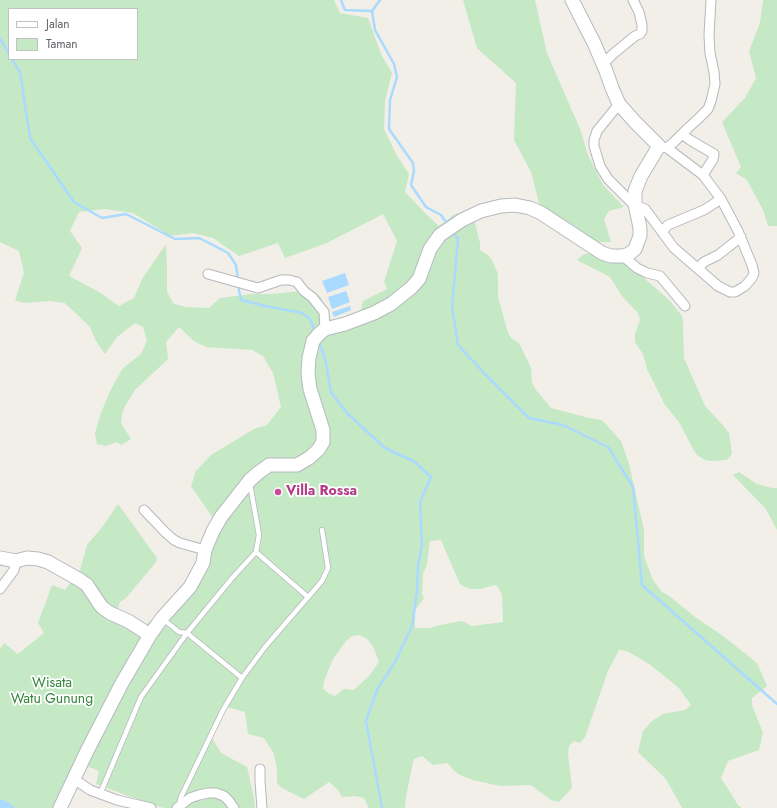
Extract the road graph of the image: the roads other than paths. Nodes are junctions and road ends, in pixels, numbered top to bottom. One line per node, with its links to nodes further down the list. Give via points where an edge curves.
1 (572, 0): 4 (street)
2 (633, 0): 4 (street, via 639,12 642,31)
3 (711, 0): 6 (street, via 709,35 714,93 708,108)
4 (603, 64): 5 (street)
5 (619, 104): 7 (street); 10 (street, via 598,131 594,146 600,166 608,179)
6 (682, 134): 7 (street, via 674,142); 8 (street, via 714,154)
7 (663, 147): 8 (street); 10 (street, via 653,157 642,176 636,191)
8 (702, 175): 9 (street)
9 (721, 199): 11 (street, via 704,210 668,225); 12 (street)
10 (636, 207): 11 (street, via 645,209); 13 (street, via 640,236 635,249)
11 (662, 232): 14 (street, via 674,248)
12 (741, 238): 14 (street, via 704,262); 14 (street, via 754,273 745,286 730,292 718,286)
13 (623, 256): 16 (street, via 637,268 660,276); 17 (street, via 602,253 530,208 515,205 481,211 440,235 430,249 419,279 411,288 374,313)
14 (700, 270)
15 (208, 274): 17 (street, via 258,288 281,280 297,282 324,312)
16 (685, 306)
17 (319, 335): 18 (street, via 309,358 308,374 323,430 323,442 309,458 297,465 269,465)
18 (250, 480): 21 (street, via 221,517); 22 (lane, via 259,535)
19 (144, 510): 21 (street, via 174,540)
20 (322, 530): 26 (lane, via 328,568 322,581)
21 (205, 550): 27 (street, via 203,564 190,587)
22 (256, 552): 26 (lane); 28 (lane)
23 (0, 558): 24 (street)
24 (16, 561): 25 (street, via 14,570); 29 (street, via 26,558 48,562 87,585 103,608)
25 (0, 589)
26 (308, 596): 30 (lane)
27 (162, 618): 28 (lane, via 179,632); 29 (street)
28 (187, 633): 30 (lane); 33 (lane, via 141,697)
29 (150, 635): 32 (street)
30 (242, 678): 34 (lane, via 223,710)
31 (260, 768): 38 (street)
32 (73, 780): 33 (street); 35 (street)
33 (100, 794): 36 (street)
34 (178, 807): 37 (street, via 199,794 216,793 224,796)
35 (60, 808)
36 (151, 808)
37 (234, 808)
38 (262, 808)

